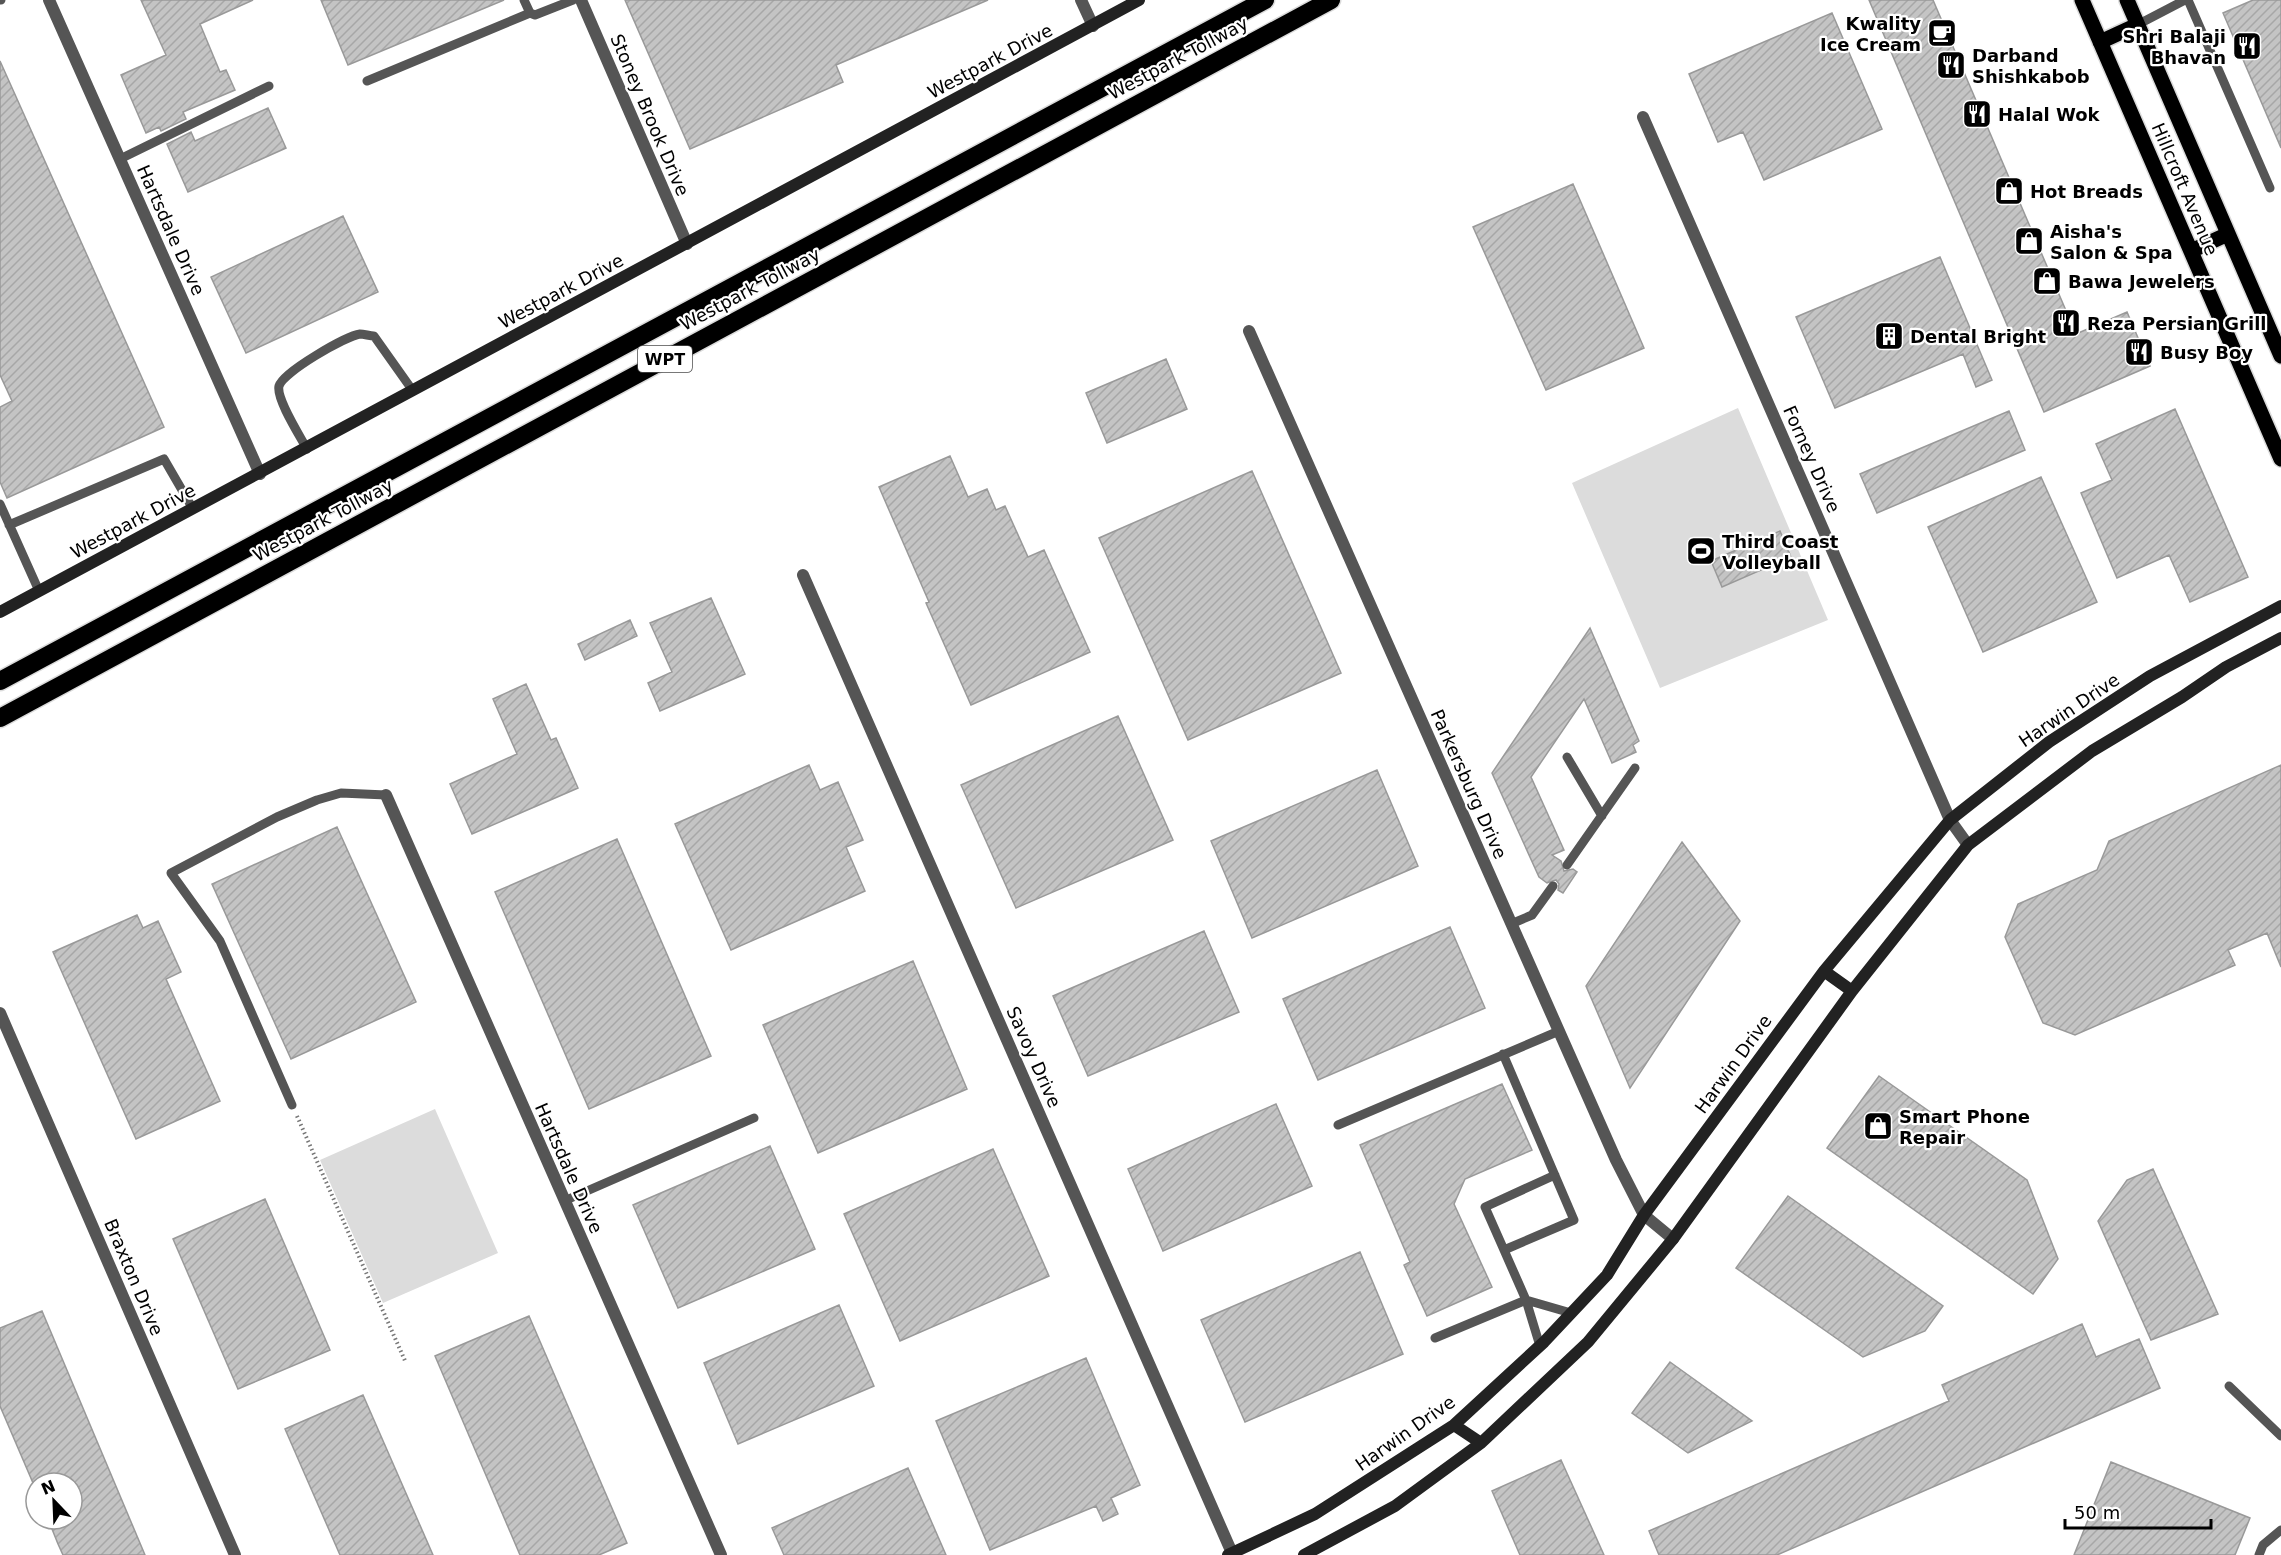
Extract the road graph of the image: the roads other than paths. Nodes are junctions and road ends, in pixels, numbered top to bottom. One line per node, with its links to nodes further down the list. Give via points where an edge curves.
1 (49, 0): 19 (street, Hartsdale Drive)
2 (524, 0): 12 (lane)
3 (573, 0): 12 (lane, via 535,15)
4 (581, 0): 22 (street, Stoney Brook Drive)
5 (1082, 0): 14 (street)
6 (1139, 0): 14 (main road, Westpark Drive)
7 (1265, 0): 38 (highway, Westpark Tollway / WPT)
8 (1331, 0): 39 (highway, Westpark Tollway / WPT)
9 (2082, 0): 15 (main road, Hillcroft Avenue)
10 (2127, 0): 13 (main road, Hillcroft Avenue)
11 (2186, 0): 13 (lane); 20 (lane)
12 (530, 13): 16 (lane)
13 (2138, 25): 15 (main road); 21 (main road, Hillcroft Avenue)
14 (1093, 26): 22 (main road, Westpark Drive)
15 (2100, 42): 23 (main road, Hillcroft Avenue)
16 (367, 81)
17 (269, 86): 19 (lane)
18 (1644, 117): 44 (street, Forney Drive)
19 (120, 159): 29 (street, Hartsdale Drive)
20 (2270, 188)
21 (2228, 234): 23 (main road); 25 (main road, Hillcroft Avenue)
22 (687, 244): 26 (main road, Westpark Drive)
23 (2191, 251): 28 (main road, Hillcroft Avenue)
24 (1249, 331): 48 (street, Parkersburg Drive)
25 (2281, 356)
26 (413, 391): 27 (main road, Westpark Drive); 27 (lane, via 374,336 359,334 346,339 295,368 279,387 280,398)
27 (307, 449): 29 (main road, Westpark Drive)
28 (2281, 459)
29 (260, 474): 31 (main road, Westpark Drive)
30 (0, 504): 32 (lane)
31 (193, 509): 32 (lane, via 164,459); 34 (main road, Westpark Drive)
32 (9, 525): 34 (lane)
33 (803, 574): 73 (street, Savoy Drive)
34 (39, 591): 36 (main road, Westpark Drive)
35 (2281, 606): 44 (main road, Harwin Drive, via 2151,676 2049,742)
36 (0, 612)
37 (2281, 638): 45 (main road, via 2226,667 2092,751)
38 (0, 681)
39 (0, 718)
40 (1568, 758): 43 (lane)
41 (1635, 768): 43 (lane)
42 (386, 795): 54 (lane, via 341,793 317,800 171,873 220,941); 58 (street, Hartsdale Drive)
43 (1602, 816): 46 (lane)
44 (1950, 820): 45 (street, Forney Drive); 49 (main road, Harwin Drive)
45 (1968, 845): 50 (main road)
46 (1567, 865)
47 (1553, 886): 48 (lane, via 1532,915)
48 (1511, 924): 52 (street, Parkersburg Drive)
49 (1824, 971): 50 (main road); 59 (main road, Harwin Drive)
50 (1852, 991): 60 (main road)
51 (0, 1013): 71 (street, Braxton Drive)
52 (1558, 1031): 53 (lane); 59 (street, Parkersburg Drive)
53 (1503, 1054): 56 (lane); 57 (lane)
54 (292, 1104)
55 (754, 1118): 58 (lane)
56 (1338, 1125)
57 (1555, 1175): 61 (lane, via 1485,1206); 61 (lane, via 1574,1220)
58 (564, 1201): 72 (street, Hartsdale Drive)
59 (1644, 1215): 60 (street, Parkersburg Drive); 63 (main road, Harwin Drive, via 1607,1275)
60 (1673, 1239): 69 (main road, via 1588,1342)
61 (1504, 1250): 62 (lane)
62 (1526, 1300): 63 (lane); 64 (lane); 65 (lane)
63 (1571, 1313): 65 (main road, Harwin Drive)
64 (1436, 1338)
65 (1540, 1346): 67 (main road, Harwin Drive)
66 (2229, 1386): 68 (lane)
67 (1454, 1425): 69 (main road); 73 (main road, Harwin Drive, via 1315,1514)
68 (2281, 1436)
69 (1480, 1443): 74 (main road, via 1395,1506)
70 (2281, 1530): 75 (lane, via 2263,1545)
71 (235, 1555)
72 (721, 1555)
73 (1231, 1555)
74 (1304, 1555)
75 (2259, 1555)

